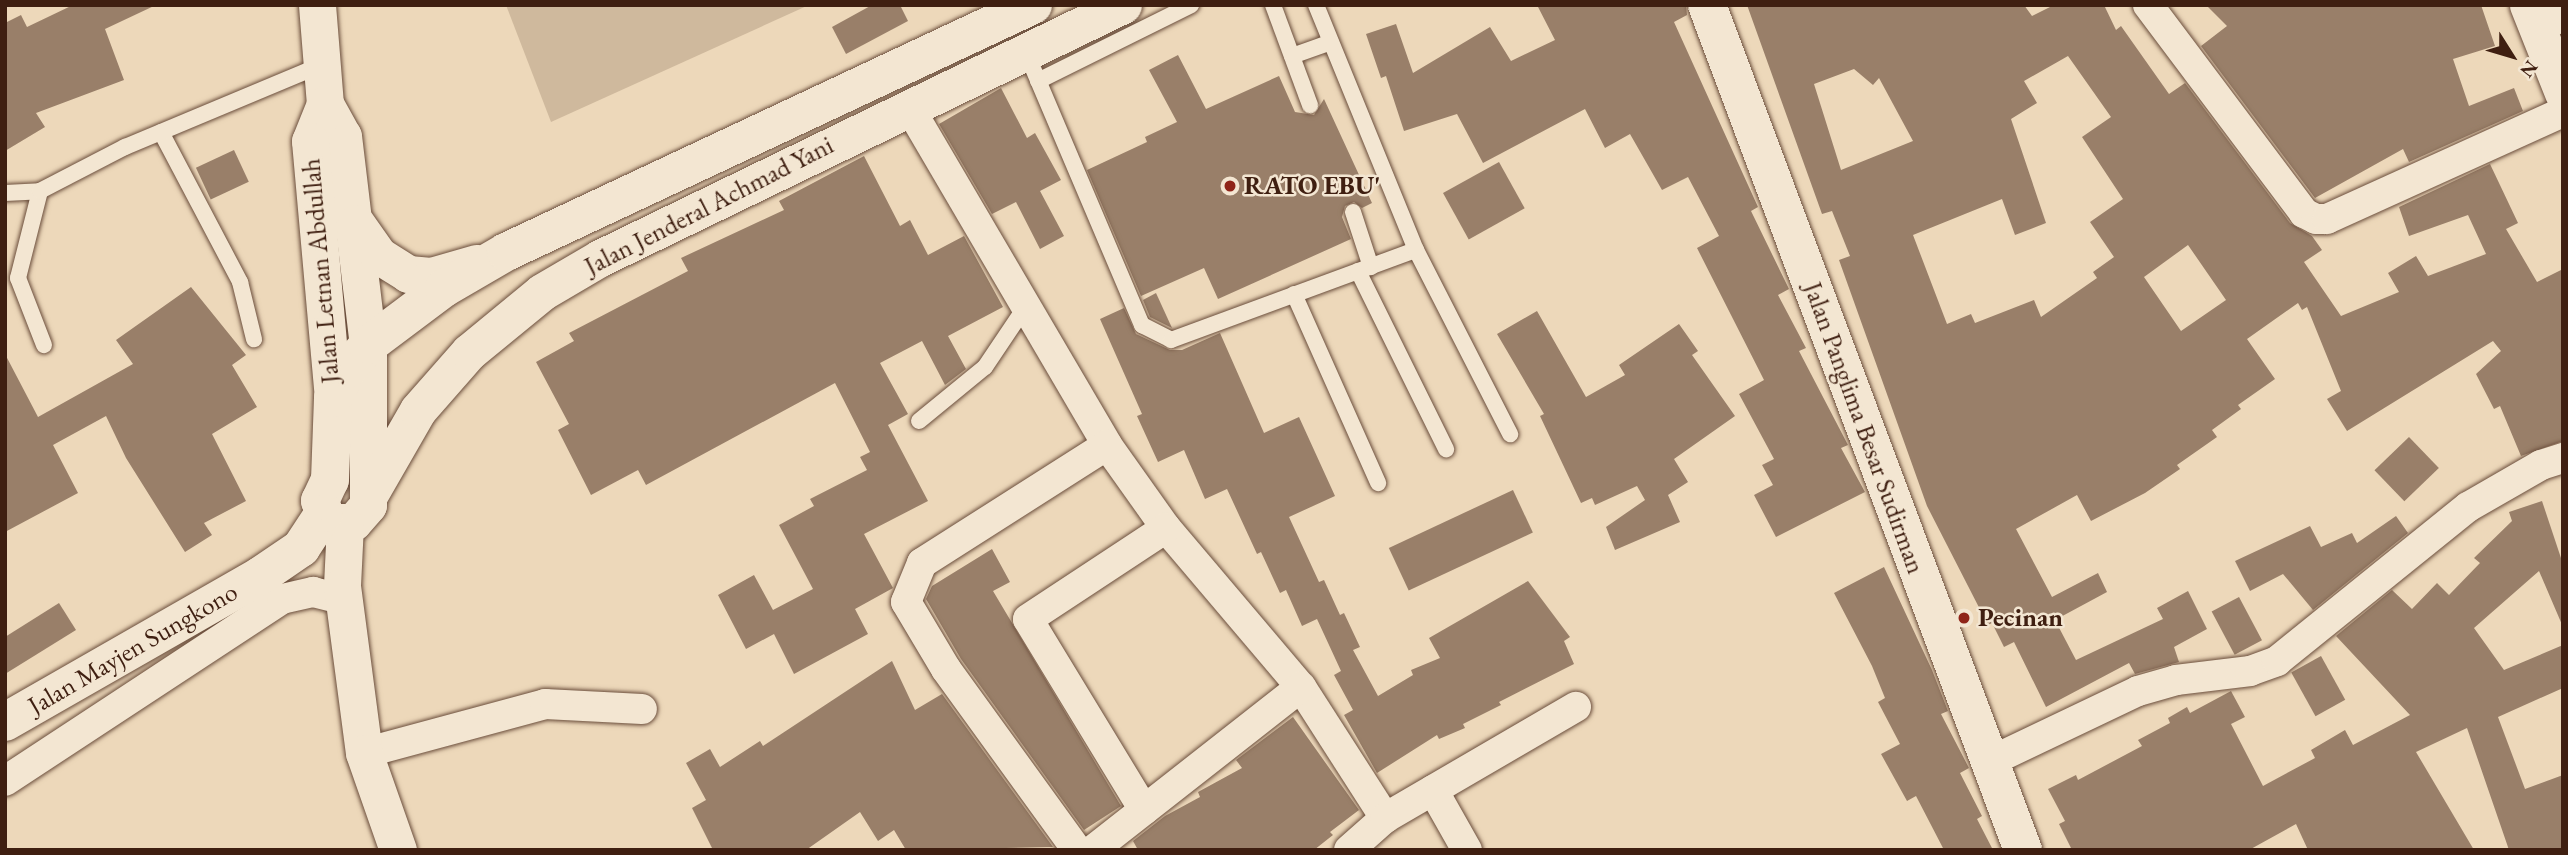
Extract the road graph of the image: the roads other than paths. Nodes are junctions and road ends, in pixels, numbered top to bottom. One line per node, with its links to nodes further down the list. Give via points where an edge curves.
1 (317, 5): 12 (street, Jalan Letnan Abdullah)
2 (1033, 5): 25 (main road, Jalan Jenderal Achmad Yani)
3 (1123, 5): 13 (street, Jalan Jenderal Achmad Yani)
4 (1191, 5): 13 (lane)
5 (1273, 5): 11 (lane)
6 (1316, 5): 10 (lane)
7 (1707, 5): 47 (main road, Jalan Panglima Besar Sudirman)
8 (2148, 5): 18 (street, via 2296,203 2316,219 2327,219)
9 (2543, 17): 14 (street)
10 (1331, 42): 11 (lane); 24 (lane)
11 (1292, 56): 16 (lane)
12 (321, 65): 15 (street, Jalan Letnan Abdullah); 19 (lane)
13 (1032, 66): 17 (street, Jalan Jenderal Achmad Yani); 27 (lane, via 1147,329 1171,340)
14 (2563, 93)
15 (324, 104): 23 (street, Jalan Letnan Abdullah, via 343,136); 32 (street, Jalan Letnan Abdullah, via 310,141)
16 (1310, 105)
17 (909, 107): 28 (street); 39 (street, Jalan Jenderal Achmad Yani, via 600,258 504,320 468,352)
18 (2563, 112)
19 (160, 132): 20 (lane); 29 (lane, via 240,282)
20 (40, 191): 21 (lane); 30 (lane, via 18,278)
21 (5, 193)
22 (1353, 212): 26 (lane)
23 (355, 223): 25 (street, via 378,256 408,274 454,271); 31 (street, Jalan Letnan Abdullah)
24 (1416, 250): 26 (lane); 34 (lane)
25 (506, 252): 31 (main road, Jalan Jenderal Achmad Yani, via 444,288)
26 (1364, 269): 27 (lane); 36 (lane)
27 (1294, 294): 38 (lane)
28 (1026, 306): 33 (lane, via 985,367); 35 (street)
29 (254, 340)
30 (44, 345)
31 (368, 345): 32 (main road, Jalan Jenderal Achmad Yani); 39 (street, Jalan Letnan Abdullah)
32 (332, 398): 39 (main road)
33 (919, 421)
34 (1510, 434)
35 (1107, 445): 40 (street); 53 (street, via 922,563 906,602 954,680)
36 (1446, 449)
37 (2563, 458): 47 (street, via 2540,465 2468,507 2277,661 2250,671 2176,680 2138,691)
38 (1378, 483)
39 (342, 504): 41 (street, Jalan Letnan Abdullah); 45 (main road, Jalan Mayjen Sungkono, via 301,548 260,576)
40 (1166, 528): 42 (street); 50 (street, via 1028,619)
41 (344, 600): 46 (street, Jalan Letnan Abdullah); 48 (street, via 313,592 282,600)
42 (1301, 687): 50 (street); 51 (street)
43 (1576, 707): 49 (street)
44 (642, 709): 46 (street, via 545,704)
45 (5, 722)
46 (364, 753): 52 (street, Jalan Letnan Abdullah)
47 (1989, 762): 57 (main road, Jalan Panglima Besar Sudirman)
48 (5, 781)
49 (1433, 790): 51 (street); 56 (street)
50 (1144, 810): 54 (street)
51 (1385, 818): 55 (street)
52 (398, 850)
53 (1077, 850)
54 (1093, 850)
55 (1349, 850)
56 (1467, 850)
57 (2023, 850)

